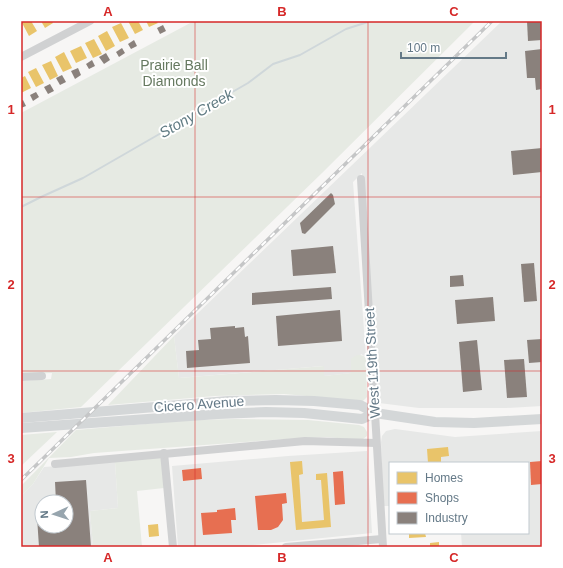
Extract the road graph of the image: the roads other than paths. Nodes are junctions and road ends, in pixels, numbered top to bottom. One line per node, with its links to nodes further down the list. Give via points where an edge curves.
1 (89, 21): 2 (street)
2 (21, 57)
3 (361, 179): 6 (street, West 119th Street)
4 (42, 376): 5 (street)
5 (21, 377)
6 (375, 413): 7 (main road, Cicero Avenue, via 360,405 276,400 228,401); 8 (main road, Cicero Avenue, via 434,422 474,423); 9 (main road, Cicero Avenue, via 362,418 304,413 218,414); 10 (street, West 119th Street)
7 (21, 418)
8 (542, 419)
9 (21, 428)
10 (376, 443): 11 (street, via 304,441); 13 (street, West 119th Street)
11 (164, 453): 12 (street); 14 (street)
12 (55, 464)
13 (382, 543): 15 (street)
14 (173, 547)
15 (286, 547)

